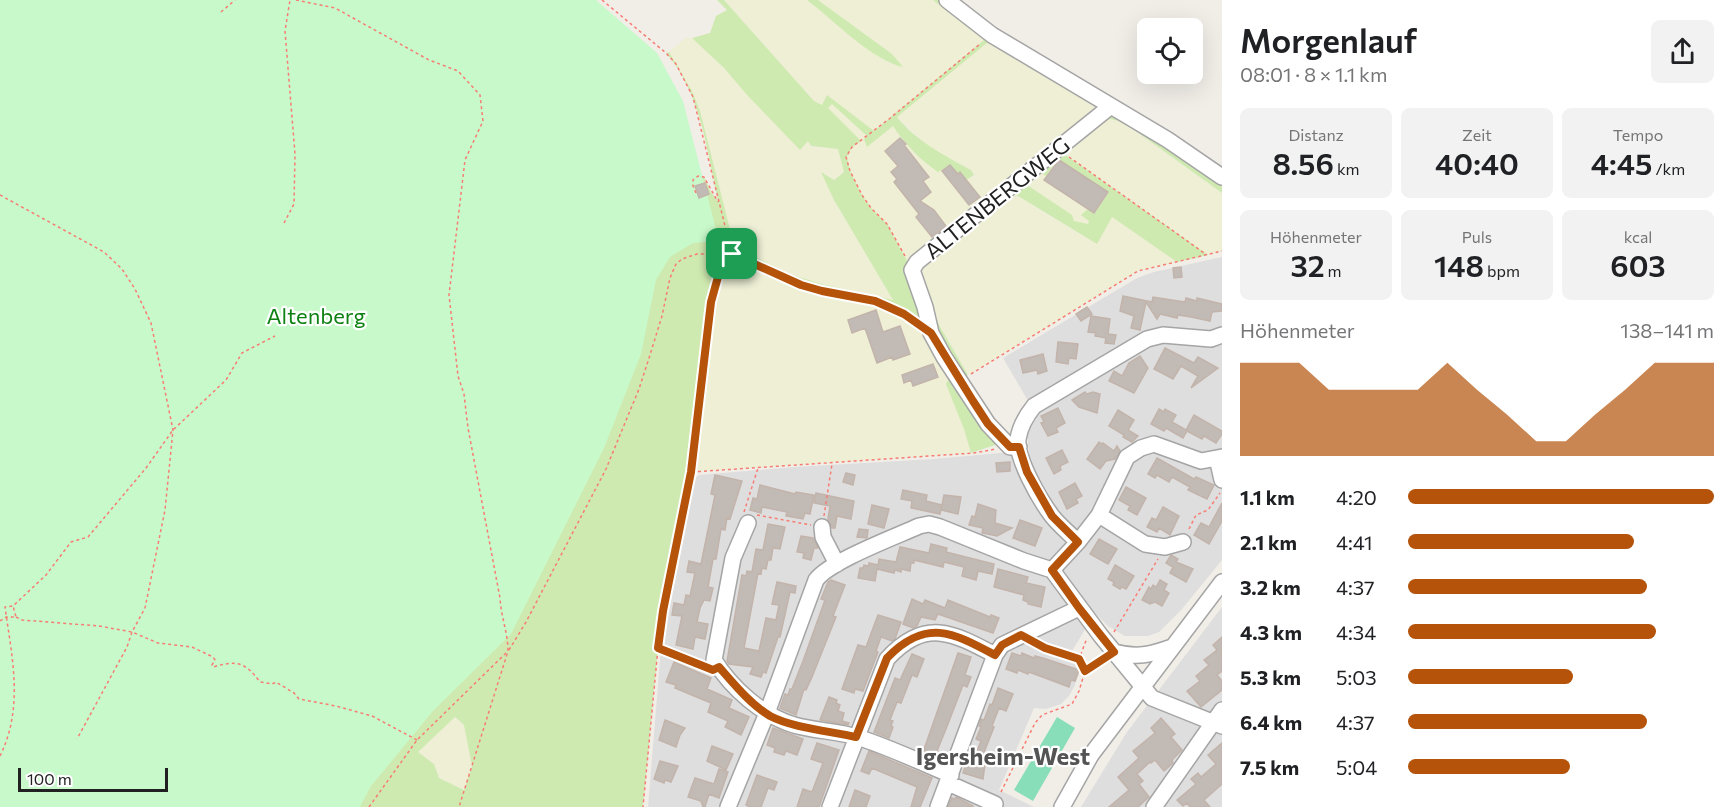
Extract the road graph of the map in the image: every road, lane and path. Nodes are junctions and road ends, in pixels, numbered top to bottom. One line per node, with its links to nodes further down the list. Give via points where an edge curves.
1 (235, 0): 6 (path)
2 (290, 0): 14 (path, via 285,31 295,154 294,204)
3 (296, 0): 53 (path, via 335,8 429,60 458,71 480,95 483,121 465,160 449,295 458,376 502,620 508,633)
4 (602, 0): 13 (path, via 676,64 693,97)
5 (947, 0): 7 (street)
6 (221, 12)
7 (992, 35): 8 (street); 18 (path, via 852,147 846,157 862,195 887,224)
8 (1111, 106): 9 (street, ALTENBERGWEG); 10 (street)
9 (1057, 149): 17 (path); 18 (street, ALTENBERGWEG, via 956,229)
10 (1222, 177)
11 (696, 193): 13 (path, via 693,180 704,177)
12 (0, 195): 23 (path, via 104,252 122,269 151,323)
13 (719, 202): 16 (path)
14 (284, 223)
15 (1222, 251): 17 (path)
16 (732, 254): 19 (path, via 801,285 875,301 904,314); 28 (path, via 718,277 711,302); 53 (path, via 688,255 676,264 639,389 606,469)
17 (1208, 255): 22 (path, via 1138,271)
18 (912, 270): 19 (street, ALTENBERGWEG)
19 (931, 333): 22 (street, ALTENBERGWEG)
20 (1222, 335): 24 (street, via 1211,339 1163,335 1147,339 1034,406 1022,422)
21 (275, 336): 23 (path, via 242,353 226,380)
22 (960, 381): 24 (street, ALTENBERGWEG, via 988,424)
23 (173, 430): 41 (path, via 88,537 71,542 46,575); 48 (path, via 165,510 145,608)
24 (1013, 446): 26 (path, via 974,453); 34 (street, via 1052,516)
25 (1220, 458): 29 (street); 30 (street, via 1201,461 1154,444 1141,448 1127,457)
26 (832, 464): 27 (path); 33 (path)
27 (758, 467): 28 (path); 32 (path, via 744,512)
28 (691, 472): 52 (path)
29 (1222, 486): 35 (path, via 1208,510 1196,515)
30 (1099, 515): 34 (street); 36 (street, via 1145,544)
31 (765, 516): 33 (path)
32 (748, 523): 56 (street, via 733,558 714,660)
33 (822, 527): 37 (street)
34 (1078, 542): 38 (street)
35 (1183, 542): 36 (street)
36 (1165, 547): 50 (path)
37 (837, 564): 38 (street, via 929,524); 60 (street, via 816,580)
38 (1052, 570): 43 (street)
39 (1222, 582): 51 (street)
40 (0, 606): 42 (path)
41 (13, 606): 42 (path); 45 (path)
42 (4, 607): 44 (path)
43 (1079, 608): 47 (street); 49 (street)
44 (6, 616): 45 (path); 46 (path); 65 (path, via 15,695 9,739)
45 (16, 617): 48 (path)
46 (0, 621)
47 (1094, 626): 50 (street); 55 (path)
48 (132, 632): 63 (path); 64 (path, via 158,643 192,646 207,652 214,660 213,667 230,662 242,664 260,682 276,682 299,699 372,717)
49 (1021, 635): 54 (street, via 1002,645); 55 (path)
50 (1111, 647): 51 (street, via 1132,657); 57 (path); 58 (street)
51 (1172, 647): 58 (street)
52 (658, 648): 56 (path, via 713,670); 70 (path)
53 (508, 651): 64 (path); 69 (path)
54 (995, 655): 62 (street, via 936,631 907,641 887,658); 66 (street)
55 (1079, 659): 57 (path)
56 (719, 667): 60 (street)
57 (1085, 671): 67 (path, via 1072,704 1042,716 1035,723)
58 (1142, 685): 61 (street, via 1152,698); 74 (street, via 1091,755)
59 (1222, 710): 61 (street)
60 (766, 713): 62 (street, via 796,725); 71 (street)
61 (1218, 725): 75 (street)
62 (856, 737): 66 (street); 72 (street)
63 (77, 738)
64 (417, 740): 68 (path)
65 (0, 756)
66 (949, 779): 67 (street); 73 (street)
67 (994, 806)
68 (369, 807)
69 (459, 807)
70 (643, 807)
71 (728, 807)
72 (830, 807)
73 (938, 807)
74 (1062, 807)
75 (1154, 807)

